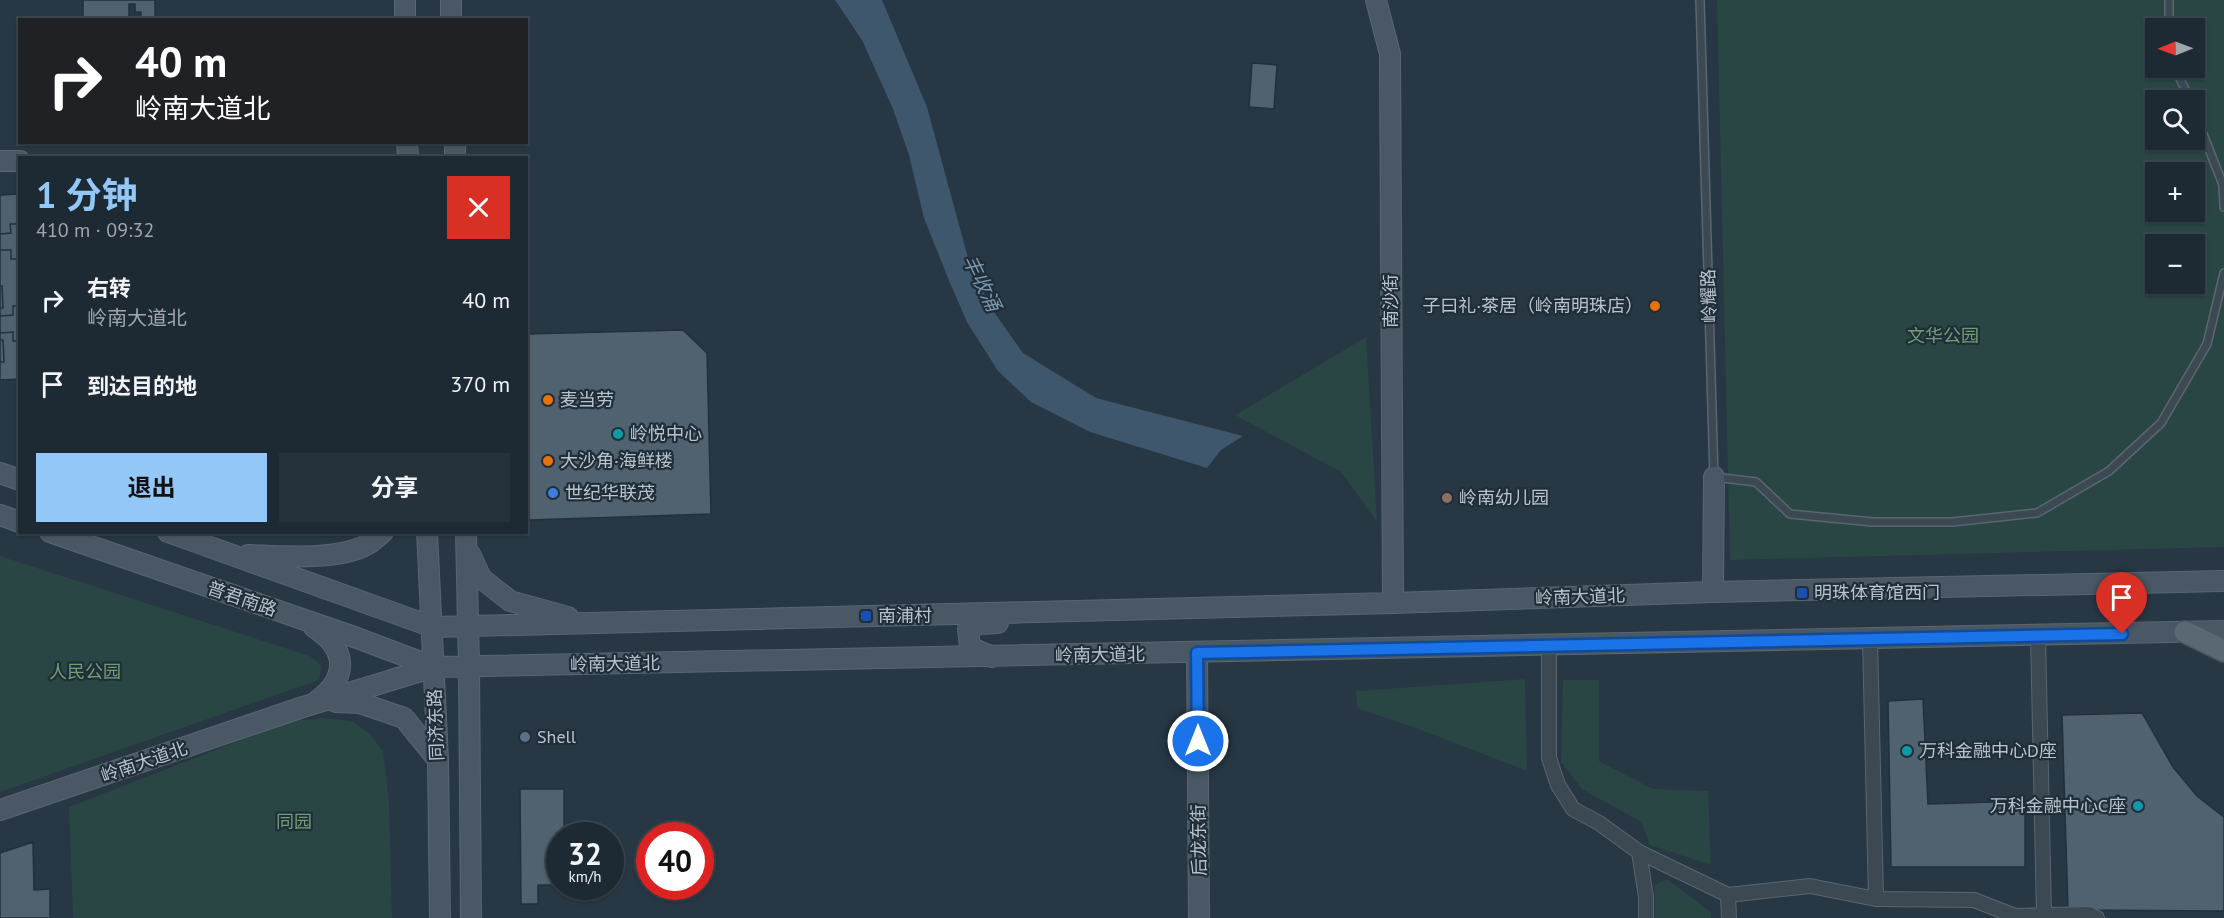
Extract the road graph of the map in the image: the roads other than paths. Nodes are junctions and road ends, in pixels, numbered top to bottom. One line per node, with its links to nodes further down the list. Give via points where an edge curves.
1 (405, 0): 6 (main road)
2 (451, 0): 7 (main road)
3 (1376, 0): 27 (main road, 南沙街, via 1390,54)
4 (1700, 0): 15 (lane, 岭耀路)
5 (2169, 0): 8 (lane)
6 (405, 18)
7 (451, 18)
8 (2169, 18)
9 (2205, 139): 12 (lane, via 2223,185)
10 (0, 161): 11 (main road)
11 (18, 161)
12 (2224, 207)
13 (2224, 273): 15 (lane, via 2207,344 2161,423 2109,471 2037,513 1952,522 1873,522 1790,514 1756,482)
14 (0, 473): 16 (main road)
15 (1714, 477): 26 (main road, 岭耀路)
16 (18, 479)
17 (0, 515): 18 (main road)
18 (18, 521)
19 (56, 534): 29 (main road, 普君南路)
20 (174, 534): 24 (main road, 普君南路)
21 (381, 534): 24 (main road, via 367,545 336,554)
22 (427, 534): 32 (main road, 同济东路)
23 (466, 539): 30 (main road, via 481,578 510,600); 31 (main road, 同济东路)
24 (230, 554): 32 (main road, 普君南路)
25 (2224, 581): 26 (main road, 岭南大道北)
26 (1713, 592): 27 (main road, 岭南大道北)
27 (1393, 603): 28 (main road, 岭南大道北)
28 (1070, 611): 30 (main road, 岭南大道北); 40 (main road, via 1043,623 979,624 968,629 970,647)
29 (306, 621): 41 (main road, 普君南路); 43 (main road, via 332,642 341,666 340,677 332,689)
30 (588, 623): 31 (main road, 岭南大道北)
31 (468, 626): 32 (main road, 岭南大道北); 42 (main road, 同济东路)
32 (433, 627): 41 (main road, 同济东路)
33 (2185, 632): 34 (main road, 岭南大道北); 35 (main road, 岭南大道北); 38 (main road)
34 (2224, 632)
35 (2038, 635): 36 (main road, 岭南大道北); 49 (street)
36 (1870, 639): 37 (main road, 岭南大道北); 48 (street)
37 (1549, 646): 39 (main road, 岭南大道北); 46 (street, via 1549,758 1558,785 1574,809)
38 (2224, 651)
39 (1197, 653): 40 (main road, 岭南大道北); 53 (main road, 后龙东街)
40 (993, 657): 42 (main road, 岭南大道北)
41 (434, 667): 42 (main road, 岭南大道北); 43 (main road, 岭南大道北); 44 (main road, 同济东路)
42 (469, 667): 52 (main road, 同济东路)
43 (313, 704): 44 (main road, via 360,703 404,718); 45 (main road, 岭南大道北)
44 (438, 760): 51 (main road, 同济东路)
45 (0, 810)
46 (1639, 852): 47 (street); 54 (street)
47 (1728, 895): 48 (street, via 1810,886); 55 (street)
48 (1876, 899): 50 (street, via 1974,900)
49 (2044, 915): 50 (street); 56 (street, via 2089,914)
50 (2015, 917)
51 (440, 918)
52 (471, 918)
53 (1199, 918)
54 (1646, 918)
55 (1729, 918)
56 (2097, 918)

